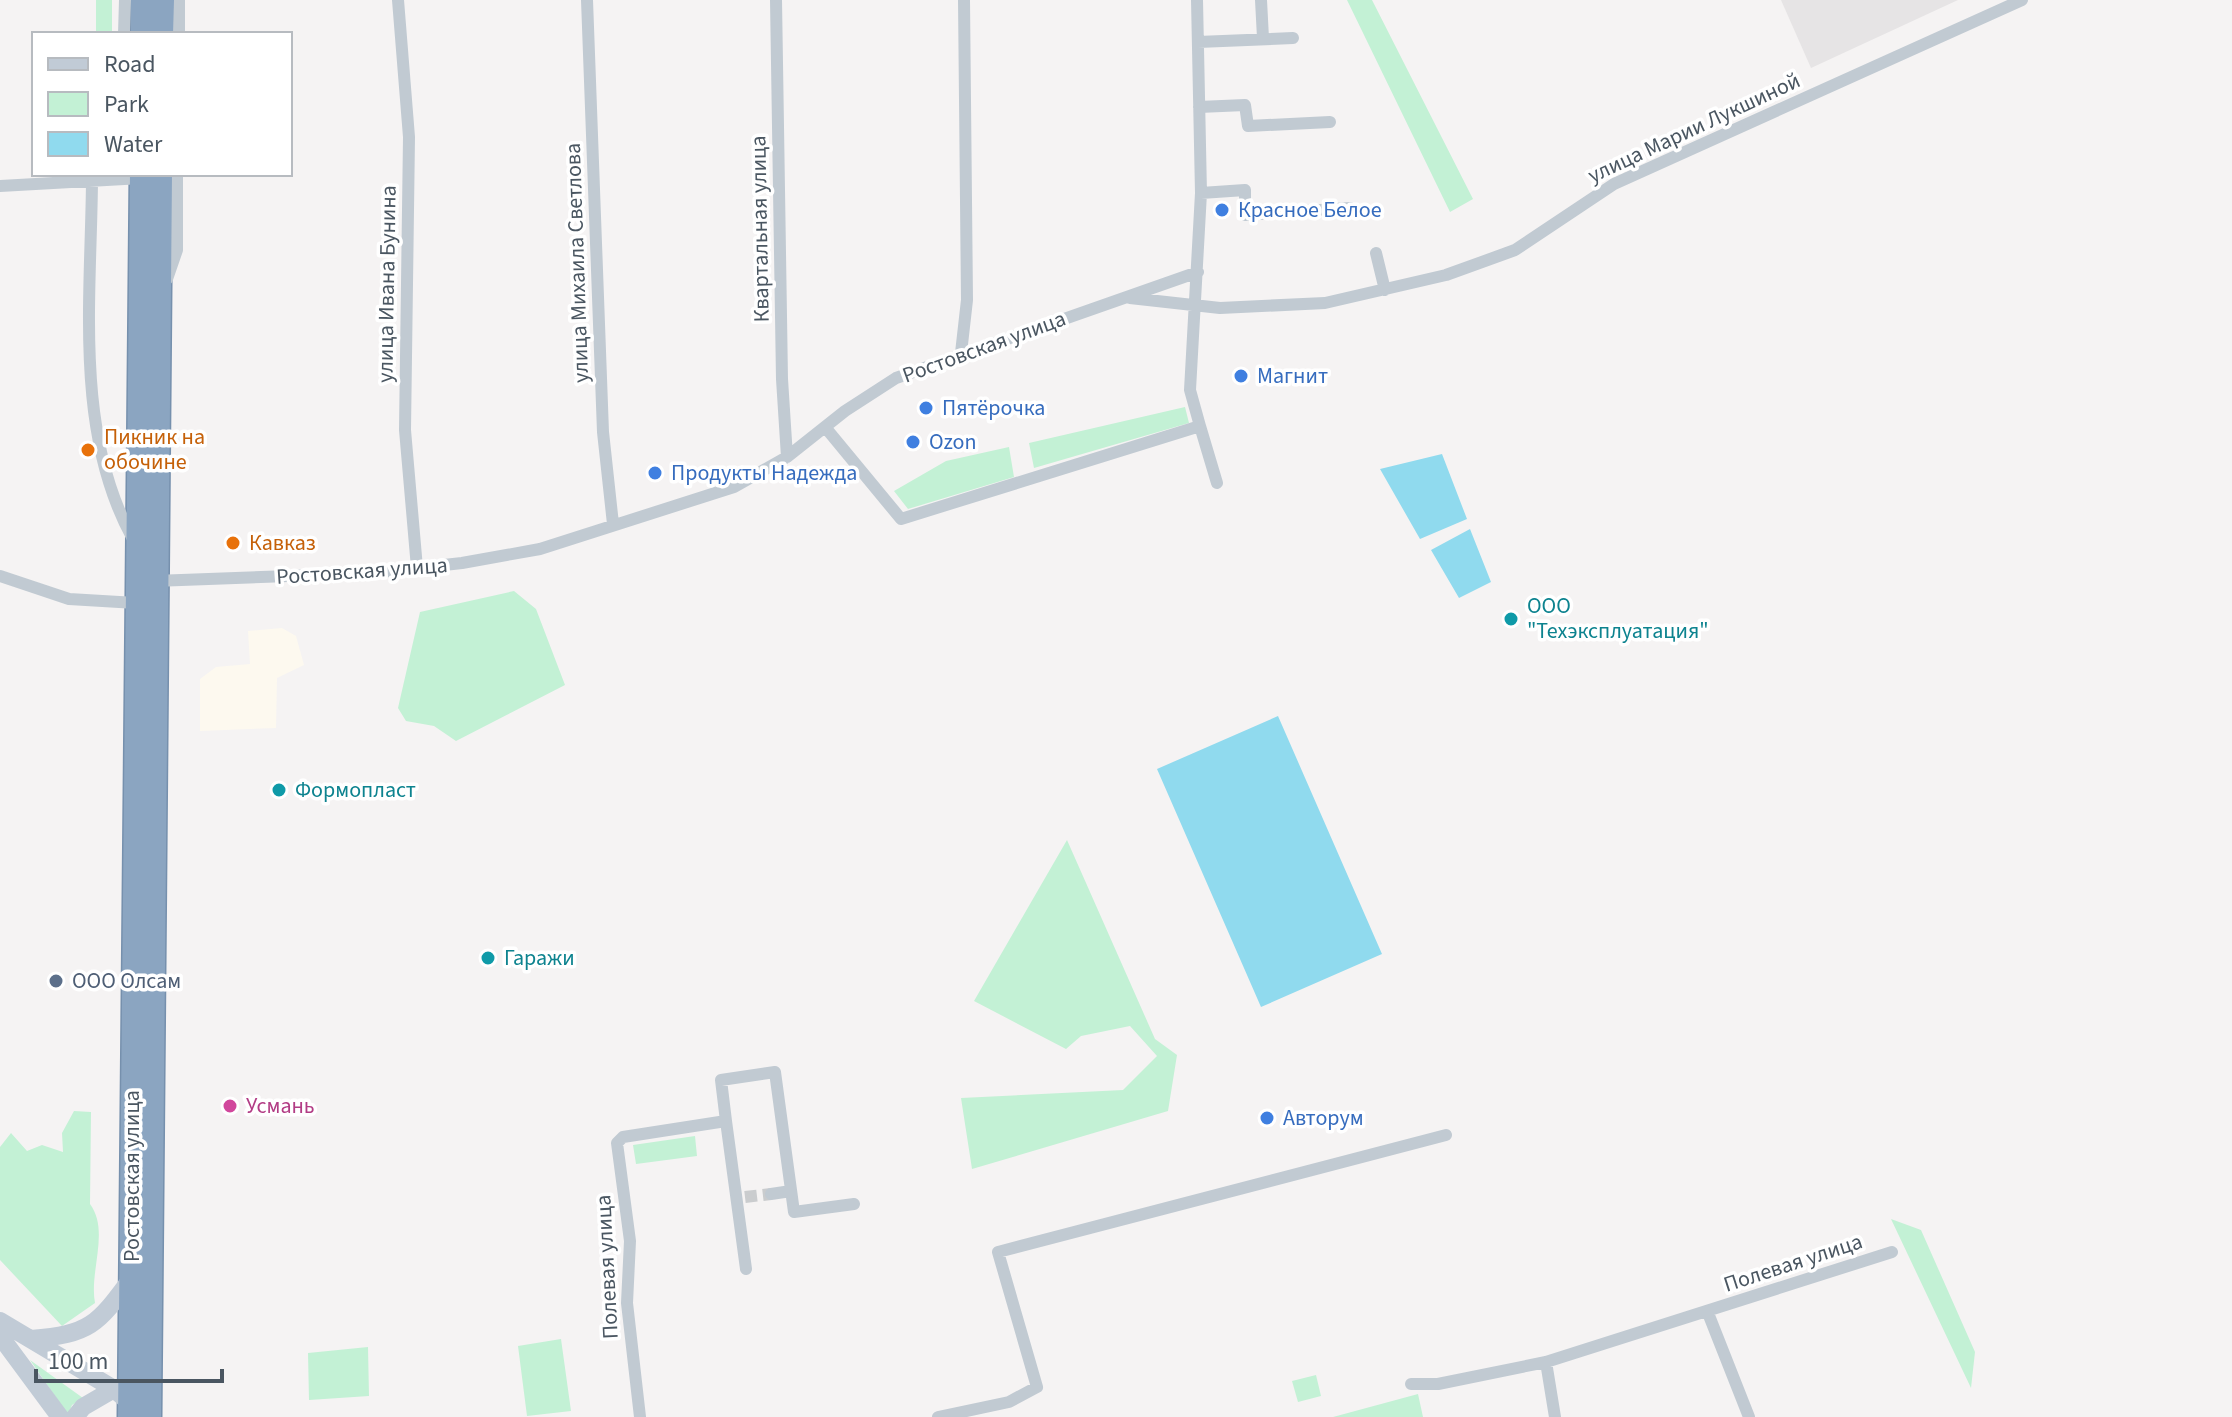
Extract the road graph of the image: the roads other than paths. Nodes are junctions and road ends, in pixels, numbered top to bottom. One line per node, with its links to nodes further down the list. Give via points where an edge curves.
1 (125, 0): 12 (street)
2 (143, 0): 13 (highway)
3 (162, 0): 14 (highway)
4 (179, 0): 15 (street)
5 (398, 0): 40 (street, улица Ивана Бунина, via 409,137 405,430)
6 (587, 0): 38 (street, улица Михаила Светлова, via 603,432)
7 (776, 0): 36 (street, Квартальная улица)
8 (964, 0): 33 (street, via 967,300)
9 (1197, 0): 18 (street)
10 (1261, 0): 16 (street)
11 (2022, 0): 29 (street, улица Марии Лукшиной, via 1614,184 1515,250)
12 (124, 32)
13 (143, 32)
14 (161, 32)
15 (179, 32)
16 (1263, 38): 17 (street); 18 (street)
17 (1293, 38)
18 (1198, 42): 19 (street)
19 (1199, 107): 20 (street, via 1245,105 1248,126); 25 (street)
20 (1330, 122)
21 (137, 176): 23 (street); 31 (highway, Ростовская улица); 39 (highway, Ростовская улица)
22 (177, 176): 31 (street, via 177,250)
23 (92, 181): 24 (street); 39 (street, Ростовская улица, via 90,375 109,479)
24 (0, 186)
25 (1201, 193): 26 (street, via 1245,190 1245,215); 28 (street)
26 (1350, 208)
27 (1376, 253): 29 (street)
28 (1198, 272): 30 (street); 32 (street)
29 (1385, 290): 32 (street, Ростовская улица, via 1325,303)
30 (1123, 298): 32 (street, Ростовская улица); 33 (street, Ростовская улица)
31 (158, 305): 42 (highway, Ростовская улица)
32 (1193, 305): 34 (street, via 1190,390)
33 (961, 353): 35 (street, Ростовская улица, via 896,378)
34 (1200, 426): 35 (street, via 901,519); 37 (street)
35 (825, 427): 36 (street, Ростовская улица)
36 (787, 457): 38 (street, Ростовская улица, via 734,487)
37 (1217, 483)
38 (613, 524): 40 (street, Ростовская улица, via 540,549)
39 (137, 545): 43 (highway, Ростовская улица)
40 (417, 568): 42 (street, Ростовская улица)
41 (0, 576): 43 (street, via 69,599)
42 (154, 581): 59 (highway, Ростовская улица, via 151,1226)
43 (136, 603): 51 (highway, Ростовская улица)
44 (726, 1121): 46 (street, via 721,1080 775,1072); 50 (street, via 741,1197); 62 (street, Полевая улица, via 623,1137 617,1143 630,1241 627,1303)
45 (1446, 1135): 58 (street, via 998,1252 1037,1387)
46 (791, 1191): 47 (street); 48 (street, via 794,1212)
47 (771, 1194)
48 (854, 1204)
49 (1892, 1252): 52 (street, Полевая улица)
50 (746, 1269)
51 (131, 1279): 55 (main road, via 89,1328); 59 (highway, Ростовская улица)
52 (1708, 1313): 56 (street, Полевая улица); 66 (street, Полевая улица)
53 (0, 1321): 55 (main road)
54 (0, 1336): 60 (main road)
55 (31, 1339): 59 (main road)
56 (1546, 1362): 57 (street, Полевая улица, via 1438,1384); 65 (street)
57 (1411, 1384)
58 (1009, 1402): 63 (street); 64 (street)
59 (133, 1408): 61 (main road, via 83,1407)
60 (60, 1417)
61 (75, 1417)
62 (640, 1417)
63 (938, 1417)
64 (1008, 1417)
65 (1555, 1417)
66 (1749, 1417)

